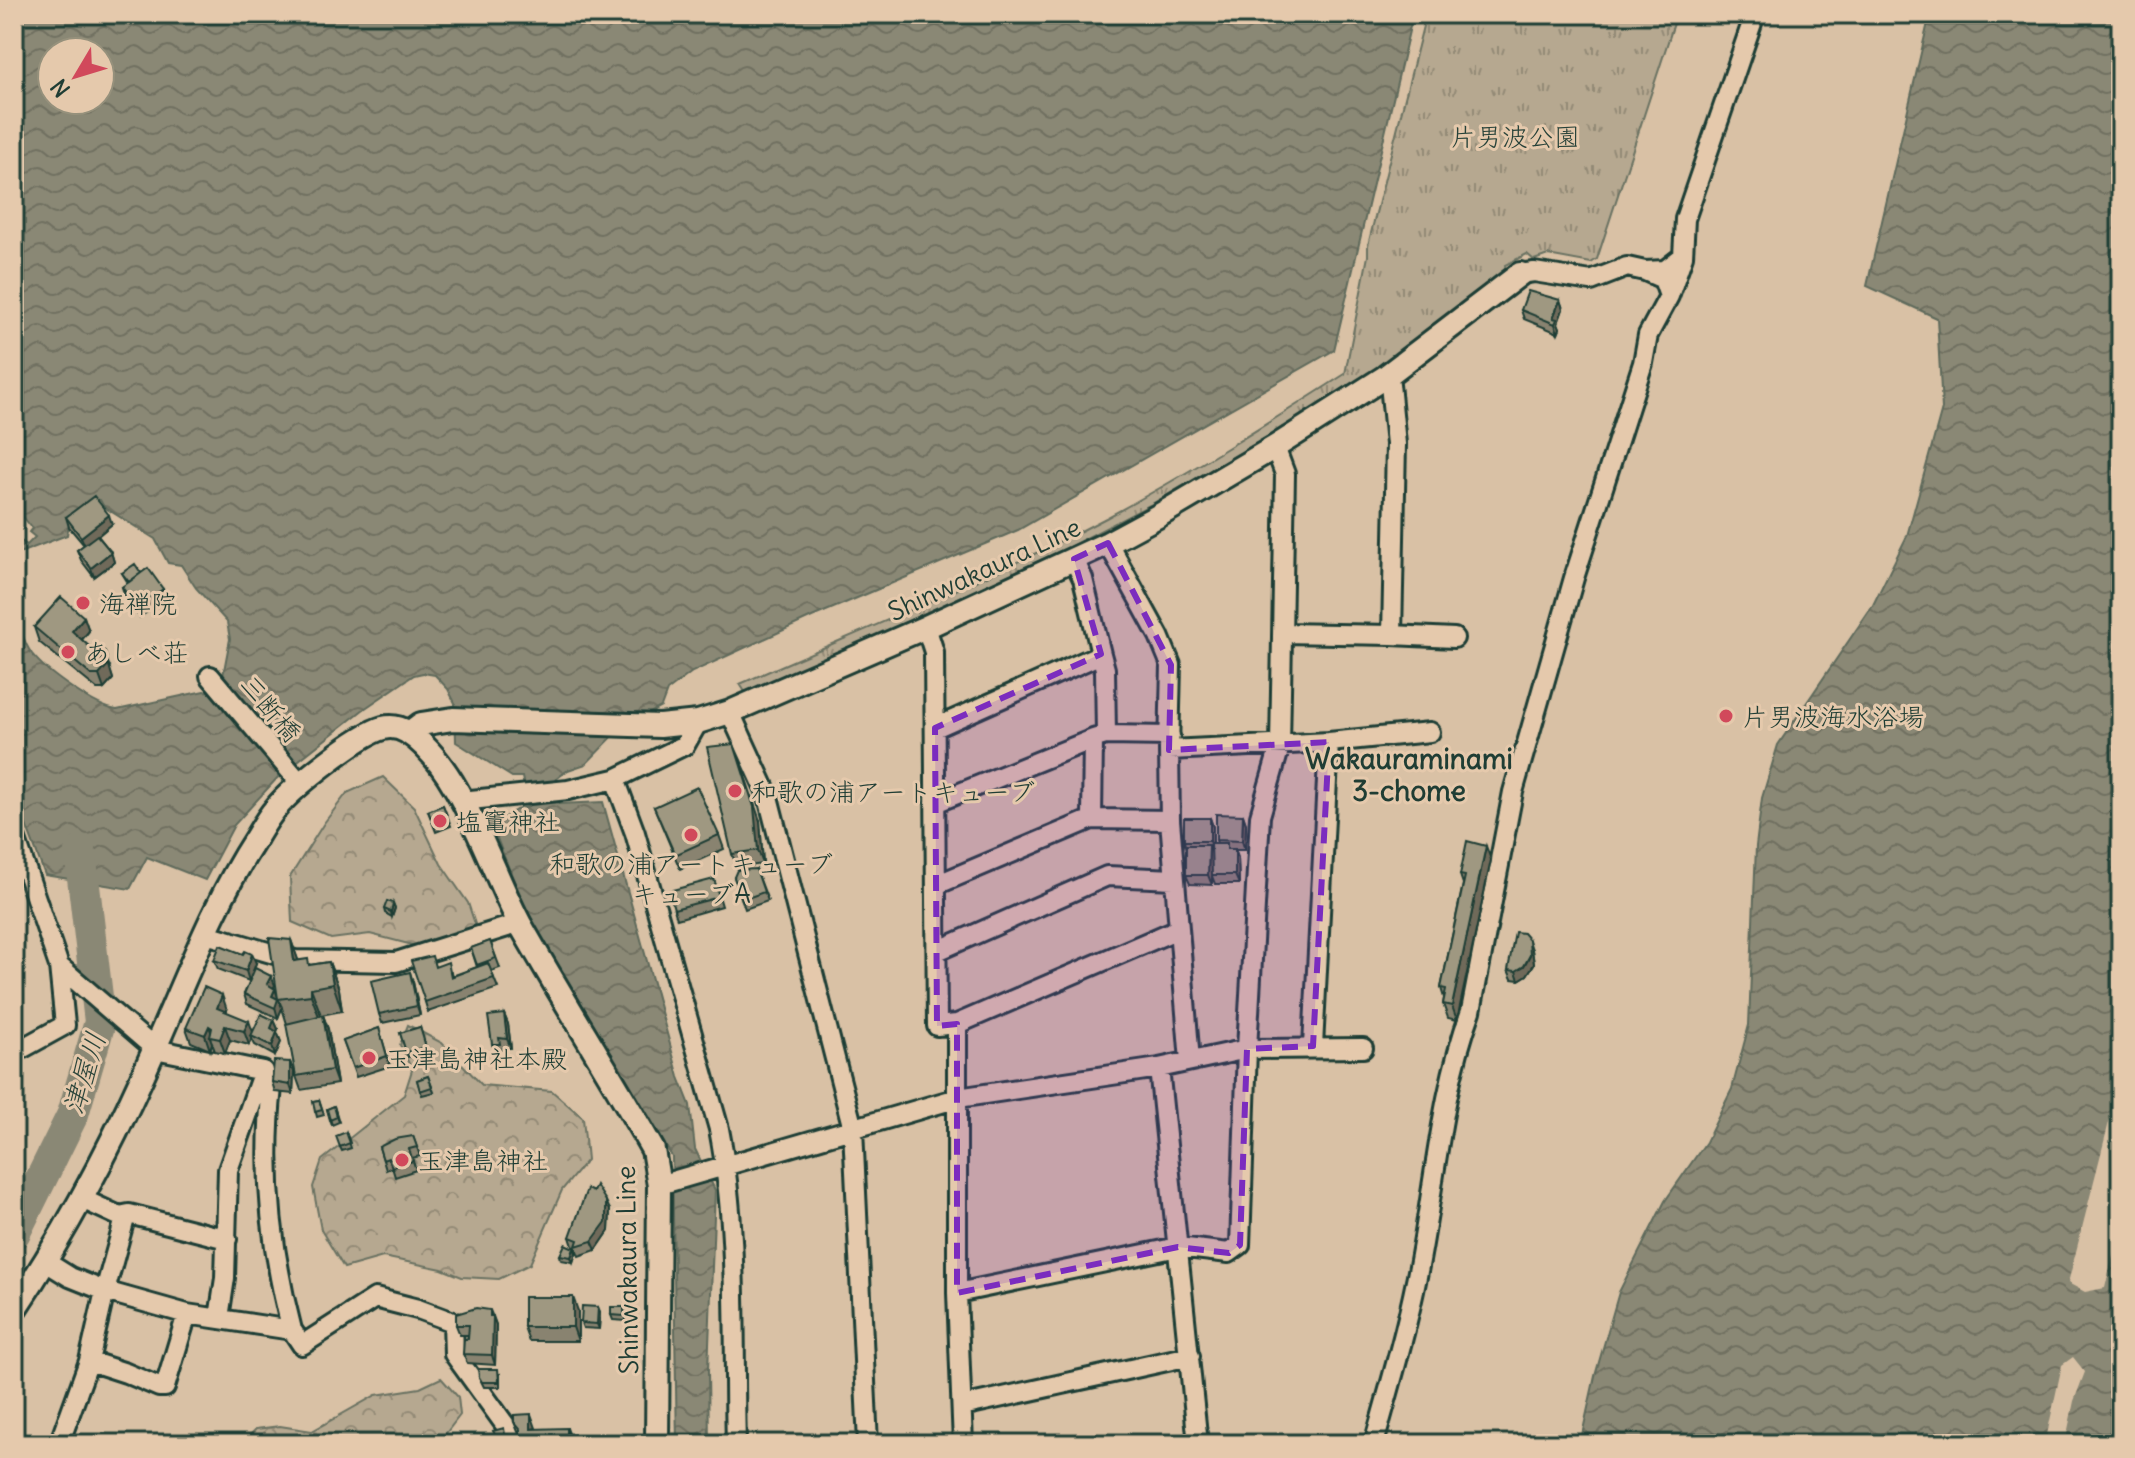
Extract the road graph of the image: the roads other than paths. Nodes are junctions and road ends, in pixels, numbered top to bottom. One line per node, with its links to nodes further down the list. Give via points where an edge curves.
1 (1755, 14): 2 (street, via 1685,219)
2 (1683, 256): 3 (street, via 1665,270); 5 (street)
3 (1645, 271): 4 (street, via 1627,267 1591,281); 5 (street, via 1663,279)
4 (1520, 274): 6 (main road, Shinwakaura Line)
5 (1669, 296): 75 (street, via 1648,335 1513,792 1471,1011 1440,1128 1415,1289)
6 (1385, 377): 7 (main road, Shinwakaura Line); 12 (street, via 1396,444)
7 (1275, 447): 8 (main road, Shinwakaura Line); 11 (street, via 1285,474)
8 (1108, 543): 9 (main road, Shinwakaura Line); 23 (street, via 1171,665)
9 (1074, 559): 10 (main road, Shinwakaura Line); 14 (street)
10 (926, 627): 16 (main road, Shinwakaura Line); 18 (street, via 934,652)
11 (1283, 633): 12 (street); 24 (street)
12 (1392, 635): 13 (street)
13 (1454, 638)
14 (1101, 654): 18 (street); 21 (street, via 1105,669)
15 (210, 676): 25 (street, 三断橋)
16 (730, 712): 17 (main road, Shinwakaura Line); 49 (street, via 767,793)
17 (698, 722): 20 (main road, Shinwakaura Line, via 660,726 453,719 421,724); 26 (street, via 685,745)
18 (935, 728): 28 (street)
19 (1430, 732): 22 (street)
20 (409, 733): 25 (main road, Shinwakaura Line, via 394,727 376,731); 27 (main road, Shinwakaura Line, via 439,764)
21 (1100, 737): 23 (street); 28 (street); 29 (street)
22 (1329, 742): 24 (street); 40 (street)
23 (1170, 743): 24 (street); 30 (street)
24 (1280, 746): 43 (street, via 1260,816)
25 (296, 779): 36 (main road, Shinwakaura Line, via 233,873)
26 (615, 779): 27 (street, via 568,790); 52 (street, via 719,1129)
27 (461, 801): 34 (main road, Shinwakaura Line)
28 (935, 803): 33 (street)
29 (1092, 819): 30 (street); 33 (street)
30 (1170, 820): 32 (street)
31 (14, 834): 38 (street)
32 (1174, 879): 35 (street); 37 (street, via 1107,876)
33 (936, 885): 37 (street)
34 (520, 923): 36 (street, via 396,962 295,960); 53 (main road, Shinwakaura Line, via 653,1150)
35 (1178, 929): 39 (street); 45 (street)
36 (206, 934): 42 (main road, Shinwakaura Line)
37 (937, 951): 39 (street, via 937,1026)
38 (65, 970): 42 (street); 44 (street, via 65,1025)
39 (957, 1024): 48 (street)
40 (1313, 1046): 41 (street); 43 (street)
41 (1363, 1048)
42 (155, 1049): 47 (street, via 263,1071); 54 (main road, Shinwakaura Line)
43 (1247, 1049): 45 (street); 57 (street, via 1240,1245 1229,1253)
44 (14, 1053)
45 (1190, 1061): 46 (street)
46 (1159, 1068): 48 (street); 57 (street)
47 (260, 1083): 50 (street); 51 (street, via 272,1087)
48 (958, 1098): 49 (street); 60 (street)
49 (853, 1129): 52 (street); 72 (street)
50 (232, 1159): 51 (street); 56 (street)
51 (267, 1164): 64 (street, via 280,1285)
52 (720, 1165): 53 (street); 71 (street, via 731,1209)
53 (665, 1183): 70 (main road, Shinwakaura Line)
54 (80, 1198): 55 (street); 58 (main road, Shinwakaura Line)
55 (119, 1216): 56 (street, via 129,1214); 59 (street, via 124,1222)
56 (227, 1239): 63 (street)
57 (1178, 1247): 60 (street); 65 (street)
58 (46, 1262): 59 (street); 61 (main road, Shinwakaura Line)
59 (105, 1291): 62 (street); 66 (street)
60 (957, 1293): 67 (street)
61 (14, 1310)
62 (187, 1314): 63 (street); 66 (street, via 165,1387)
63 (219, 1318): 64 (street)
64 (292, 1330): 69 (street, via 302,1345 375,1298 453,1322 454,1354)
65 (1190, 1356): 67 (street); 74 (street)
66 (89, 1361): 68 (street)
67 (962, 1406): 73 (street)
68 (59, 1444)
69 (519, 1444)
70 (657, 1444)
71 (736, 1444)
72 (868, 1444)
73 (963, 1444)
74 (1198, 1444)
75 (1374, 1444)

